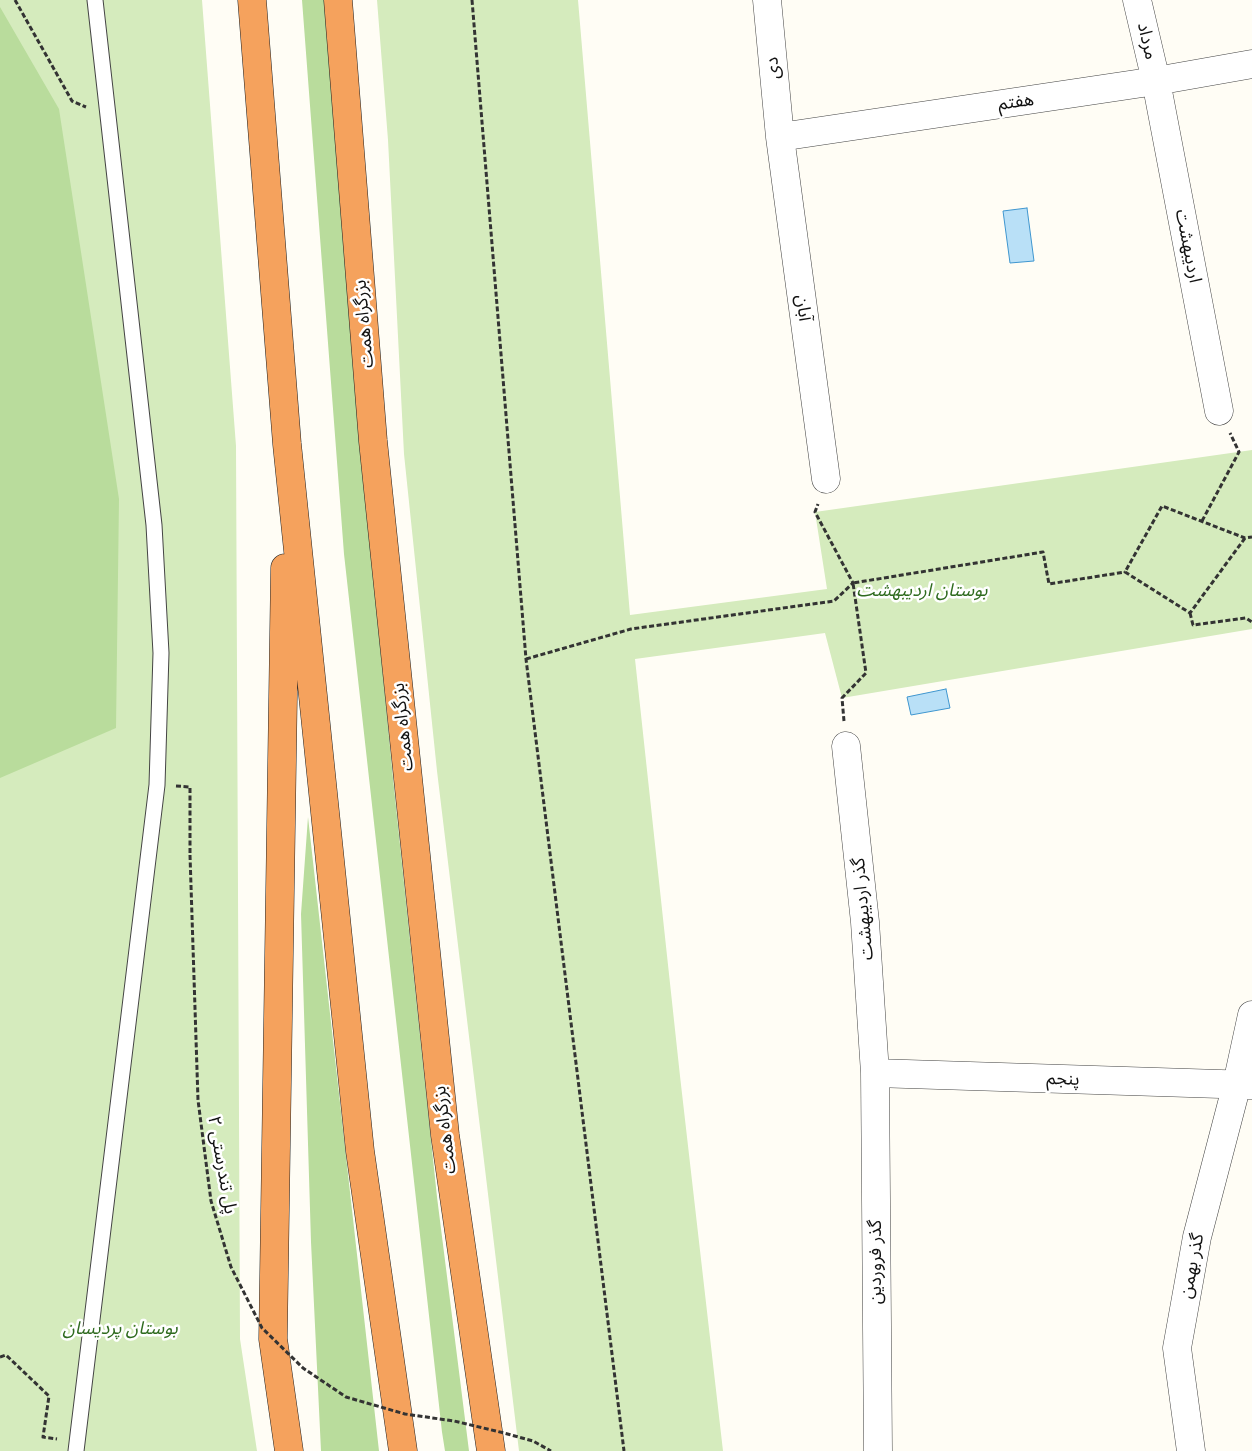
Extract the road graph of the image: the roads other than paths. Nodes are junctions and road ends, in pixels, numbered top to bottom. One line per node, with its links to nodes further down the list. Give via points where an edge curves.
1 (95, 0): 16 (lane, via 154,525 161,653 157,785)
2 (252, 0): 10 (highway)
3 (338, 0): 19 (highway, بزرگراه همت, via 373,441 445,1134)
4 (767, 0): 8 (street, دی)
5 (1137, 0): 7 (street, مرداد)
6 (1252, 64): 7 (street, هفتم)
7 (1156, 81): 8 (street, هفتم); 9 (street, اردیبهشت)
8 (780, 137): 11 (street, آبان)
9 (1219, 411)
10 (287, 444): 17 (highway, via 273,1339); 18 (highway, via 360,1151)
11 (826, 479)
12 (846, 746): 14 (street, گذر اردیبهشت, via 865,922)
13 (1252, 1015): 15 (street, گذر بهمن)
14 (874, 1073): 15 (street, پنجم); 20 (street, گذر فروردین)
15 (1244, 1085): 21 (street, گذر بهمن, via 1197,1237 1177,1348)
16 (76, 1447)
17 (289, 1451)
18 (403, 1451)
19 (491, 1451)
20 (878, 1451)
21 (1191, 1451)

